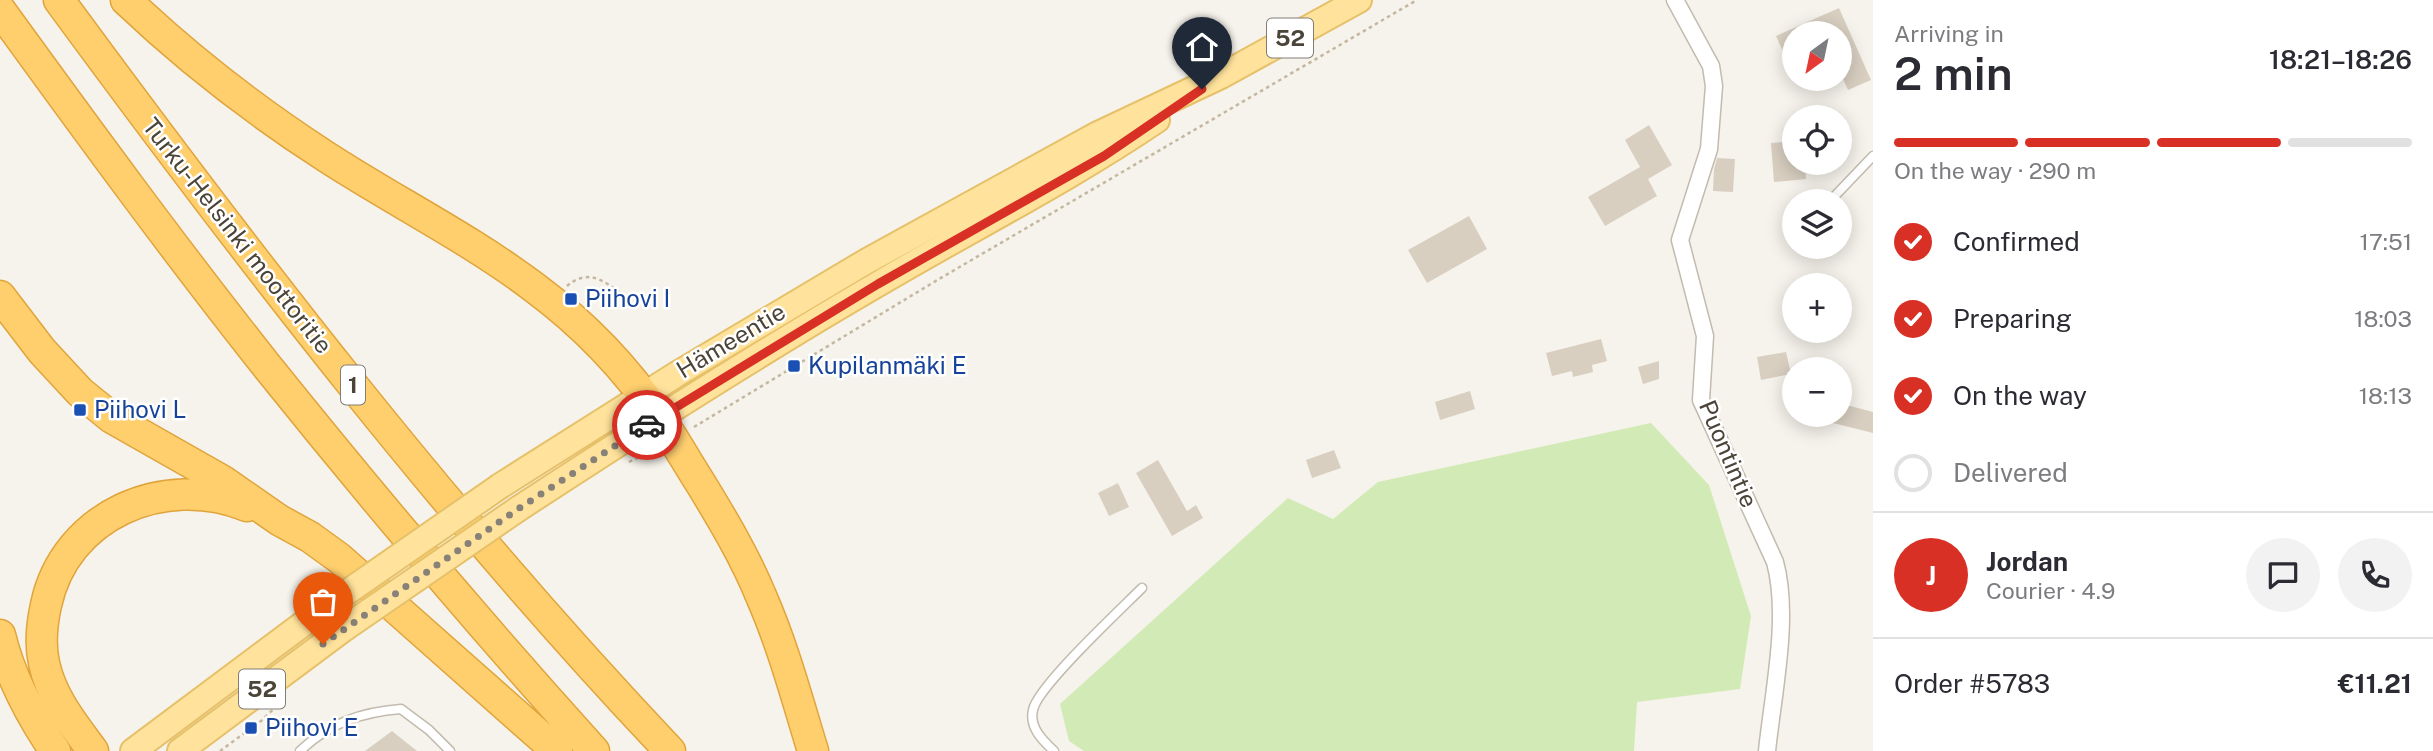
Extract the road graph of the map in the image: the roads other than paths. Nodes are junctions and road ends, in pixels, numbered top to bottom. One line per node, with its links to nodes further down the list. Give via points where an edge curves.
1 (59, 0): 21 (highway, Turku-Helsinki moottoritie / 1, via 393,436 523,590)
2 (125, 0): 9 (highway, via 253,107 538,290 622,370)
3 (1359, 0): 9 (main road, Hämeentie / 52, via 1221,76 1104,156 878,284)
4 (1675, 0): 24 (street, Puontintie, via 1711,66 1714,86 1709,149 1680,240 1705,336 1701,400 1776,562 1781,584)
5 (0, 10): 20 (highway, 1, via 267,365 492,637)
6 (1873, 156): 7 (lane)
7 (1841, 189)
8 (0, 296): 10 (highway, via 42,351 91,401)
9 (658, 417): 15 (main road, Hämeentie / 52, bridge, via 500,486 323,609); 16 (main road, Hämeentie / 52, bridge, via 345,628); 22 (highway, via 727,527 761,594)
10 (279, 520): 14 (highway, via 232,500 166,495 118,509 73,547 51,587 44,615 43,654 62,710); 19 (highway, via 339,558)
11 (1142, 588): 23 (lane, via 1037,699 1034,724)
12 (0, 635): 13 (highway, via 20,692)
13 (55, 751)
14 (93, 751)
15 (133, 751)
16 (180, 751)
17 (300, 751): 18 (lane, via 336,725 370,712 401,709)
18 (450, 751)
19 (557, 751)
20 (594, 751)
21 (670, 751)
22 (813, 751)
23 (1054, 751)
24 (1768, 751)

